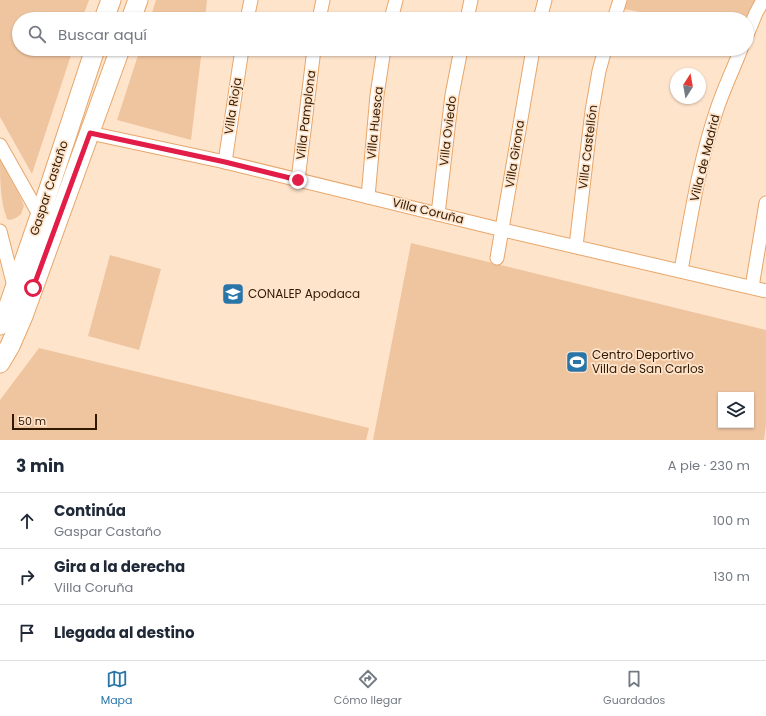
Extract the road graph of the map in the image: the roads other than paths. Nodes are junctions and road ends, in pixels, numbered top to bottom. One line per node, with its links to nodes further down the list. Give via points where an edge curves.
1 (111, 0): 10 (main road)
2 (138, 0): 11 (main road)
3 (251, 0): 12 (street)
4 (323, 0): 13 (street)
5 (396, 0): 14 (street)
6 (471, 0): 15 (street)
7 (545, 0): 16 (street)
8 (620, 0): 17 (street)
9 (763, 0): 18 (street)
10 (107, 12)
11 (134, 12)
12 (248, 12)
13 (320, 12)
14 (393, 12)
15 (468, 12)
16 (542, 12)
17 (616, 12)
18 (754, 18)
19 (93, 56): 35 (main road, Gaspar Castaño)
20 (118, 56): 28 (main road, Gaspar Castaño)
21 (241, 56): 30 (street, Villa Rioja)
22 (313, 56): 31 (street, Villa Pamplona)
23 (383, 56): 32 (street, Villa Huesca)
24 (460, 56): 34 (street, Villa Oviedo, via 452,95)
25 (532, 56): 36 (street, Villa Girona)
26 (604, 56): 38 (street, Villa Castellón, via 592,111)
27 (738, 56): 40 (street, Villa de Madrid, via 706,144)
28 (90, 133): 30 (street, Villa Coruña); 45 (main road, Gaspar Castaño, via 23,316)
29 (0, 145): 35 (street)
30 (225, 162): 31 (street, Villa Coruña)
31 (298, 180): 32 (street, Villa Coruña)
32 (368, 197): 34 (street, Villa Coruña)
33 (766, 203): 41 (street)
34 (438, 214): 36 (street, Villa Coruña)
35 (40, 216): 42 (main road, Gaspar Castaño)
36 (503, 230): 38 (street, Villa Coruña); 39 (street, Villa Girona)
37 (0, 231): 42 (street)
38 (576, 246): 40 (street, Villa Coruña)
39 (497, 258)
40 (681, 270): 41 (street, Villa Coruña)
41 (752, 288): 43 (street, Villa Coruña)
42 (15, 290): 44 (main road, Gaspar Castaño)
43 (766, 291)
44 (0, 325)
45 (0, 363)

